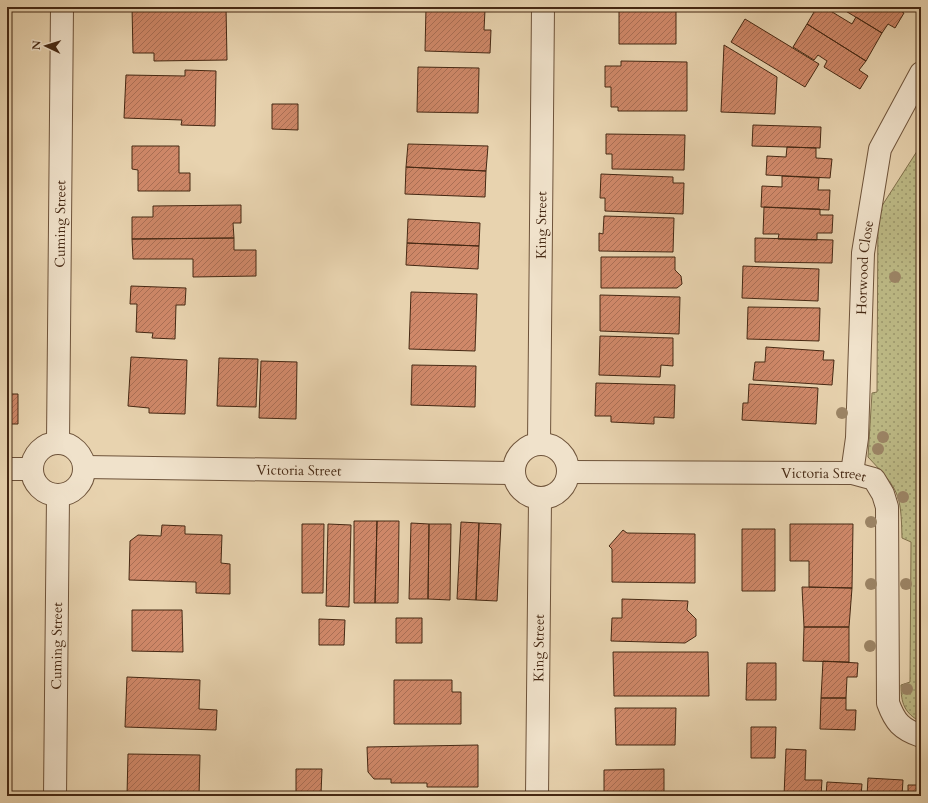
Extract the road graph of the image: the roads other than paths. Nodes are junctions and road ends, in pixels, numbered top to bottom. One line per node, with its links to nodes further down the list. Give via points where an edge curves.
1 (62, 7): 4 (street, Cuming Street)
2 (544, 7): 5 (street, King Street)
3 (921, 73): 11 (street, Horwood Close, via 880,150 863,253 857,438)
4 (58, 442): 6 (street, via 71,445 81,454); 8 (street, via 45,445 34,455)
5 (538, 443): 9 (street, via 554,446 564,454); 10 (street, via 524,449 515,462)
6 (85, 467): 10 (street, Victoria Street); 12 (street, via 82,481 72,492)
7 (7, 469): 8 (street)
8 (31, 469): 12 (street, via 34,482 44,492)
9 (570, 472): 11 (street, Victoria Street); 13 (street, via 566,484 555,496)
10 (513, 473): 13 (street, via 518,486 529,496)
11 (852, 473): 14 (street, Victoria Street, via 874,479 887,507 888,703 894,718 909,732)
12 (58, 496): 15 (street, Cuming Street)
13 (540, 499): 16 (street, King Street)
14 (921, 736)
15 (55, 796)
16 (537, 796)

